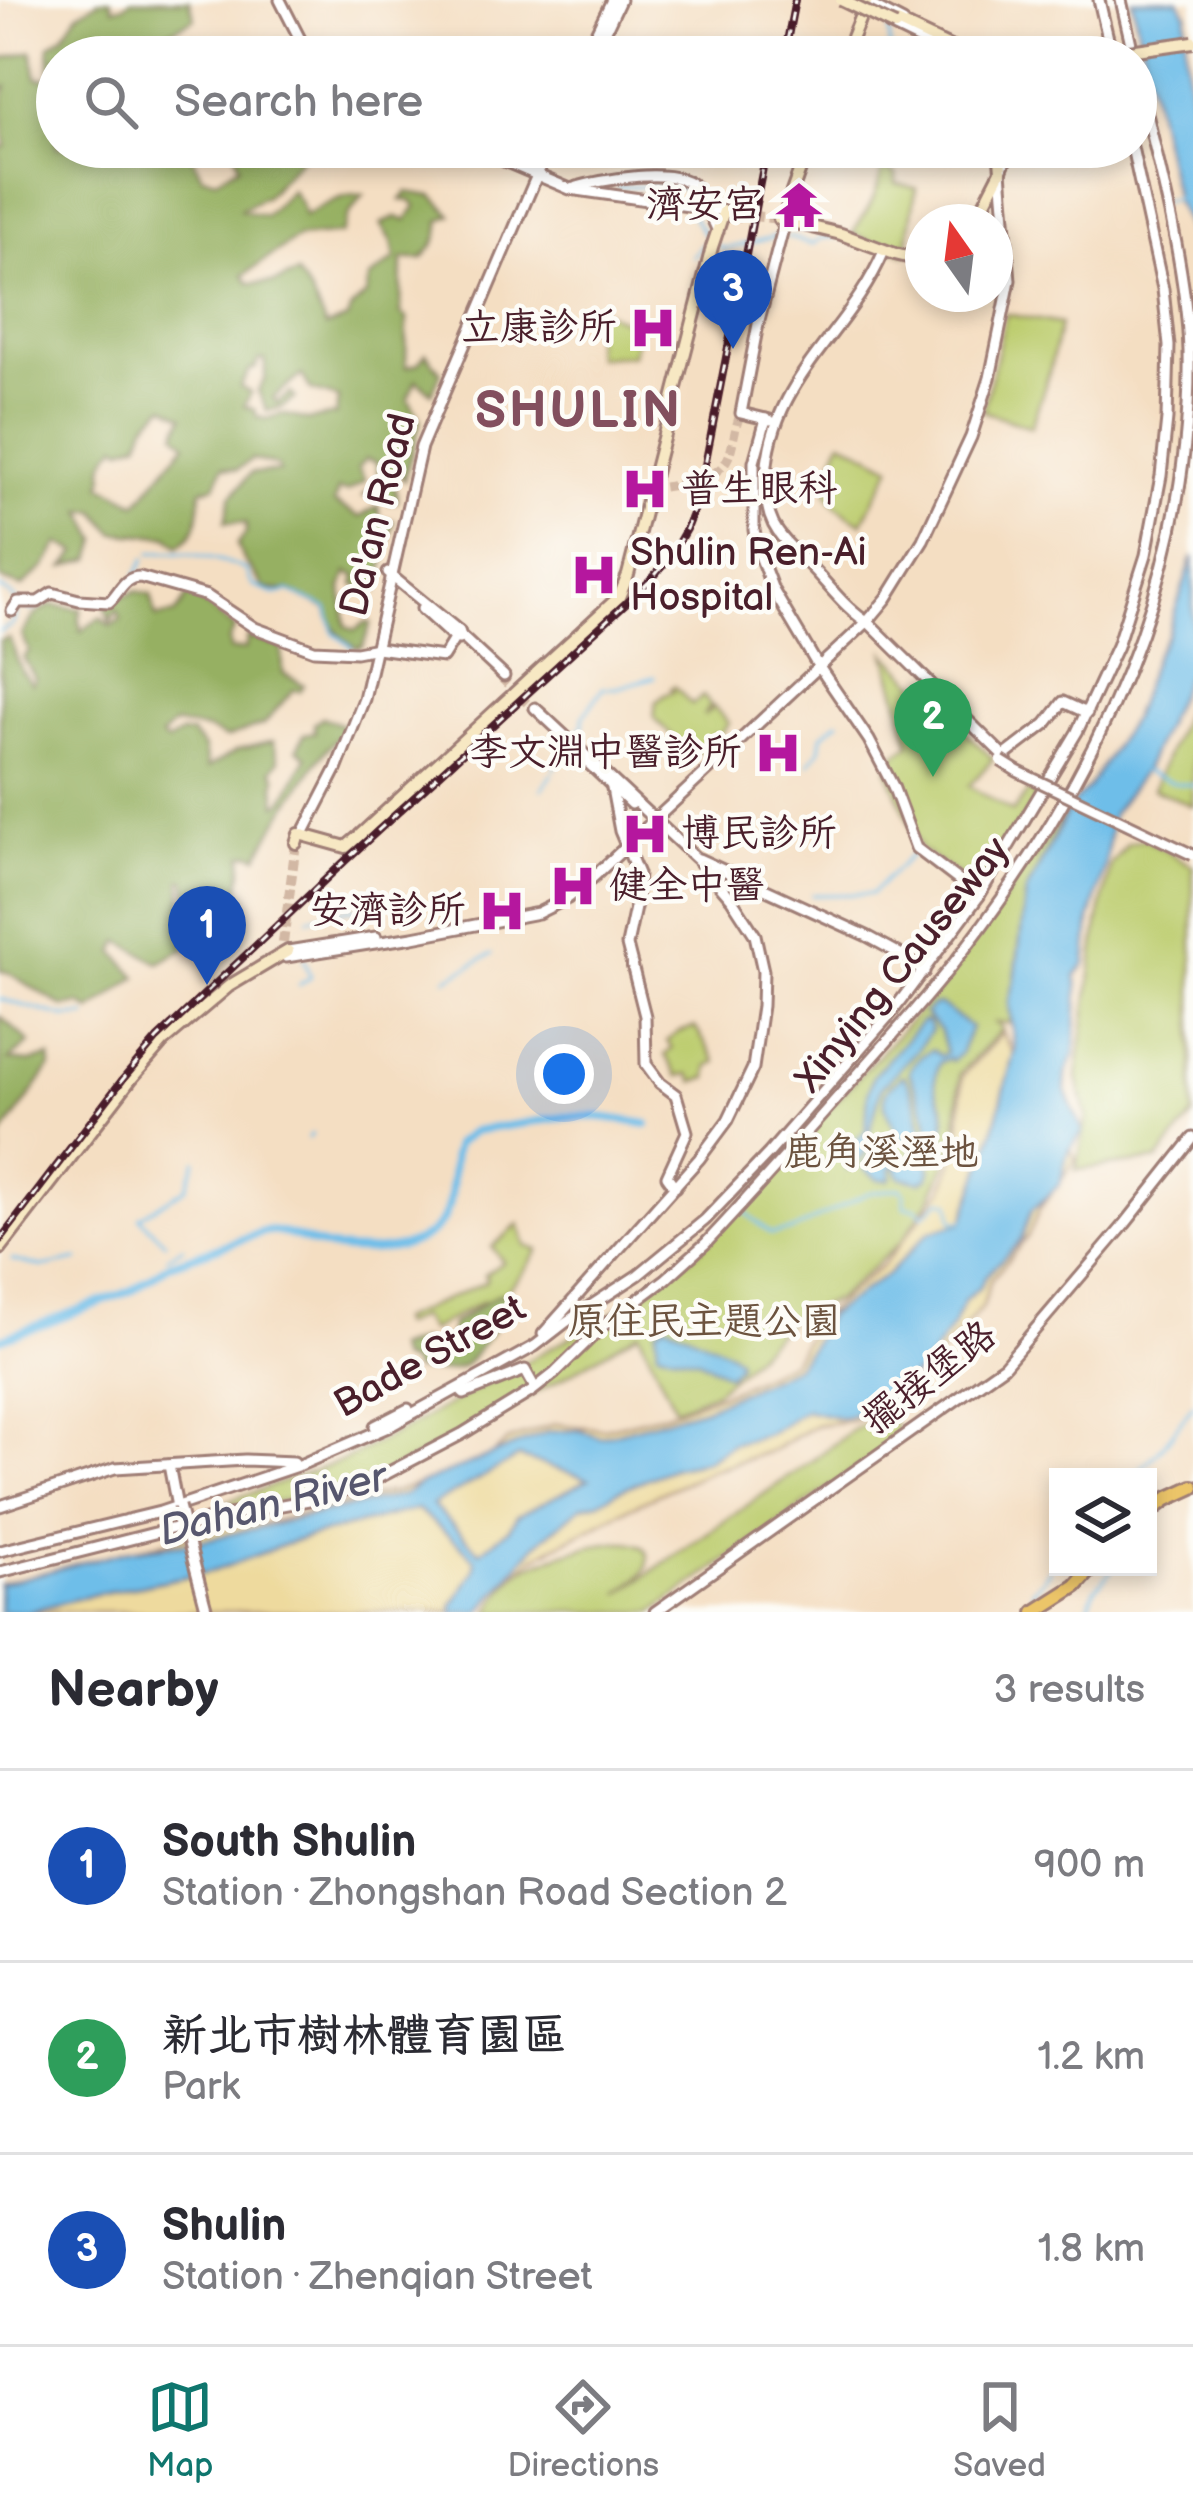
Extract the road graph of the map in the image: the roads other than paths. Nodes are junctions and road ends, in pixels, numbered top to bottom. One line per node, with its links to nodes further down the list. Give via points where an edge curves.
1 (280, 0): 7 (street)
2 (616, 0): 8 (street)
3 (846, 0): 10 (main road, bridge)
4 (1100, 0): 13 (street)
5 (1121, 0): 14 (street)
6 (865, 5): 9 (main road); 11 (street); 12 (street)
7 (298, 36)
8 (598, 36)
9 (852, 36)
10 (919, 36)
11 (920, 36)
12 (927, 36)
13 (1107, 36)
14 (1125, 36)
15 (1193, 44): 16 (main road, bridge)
16 (1157, 50)
17 (1157, 162): 58 (street, Xinying Causeway, via 1184,296 1188,412 1159,584 1102,734 1055,818 926,998 687,1261)
18 (518, 168): 25 (street)
19 (535, 168): 25 (street, Da'an Road)
20 (800, 168): 30 (main road)
21 (999, 168): 24 (main road)
22 (1002, 168): 24 (street)
23 (1137, 168): 44 (street, via 1163,289 1167,418 1146,554)
24 (999, 173): 27 (main road); 38 (street, via 1010,280 991,378 911,554)
25 (532, 174): 26 (street); 36 (street, Da'an Road, via 421,447)
26 (570, 189): 28 (street); 28 (street, via 616,177 665,178 693,184)
27 (984, 204)
28 (705, 207): 29 (street); 31 (street)
29 (730, 212): 31 (main road)
30 (782, 220): 32 (main road); 34 (street, via 741,413)
31 (715, 240): 48 (main road, via 613,604 346,847)
32 (884, 251): 33 (main road); 34 (street)
33 (905, 256)
34 (770, 420): 35 (street); 35 (street, via 754,462)
35 (766, 534): 38 (street); 41 (street, via 778,595)
36 (389, 576): 39 (street); 40 (street, Da'an Road)
37 (15, 606): 40 (street, via 57,593 104,603 136,577 207,596 255,628 314,650)
38 (864, 623): 41 (street); 45 (street)
39 (458, 636): 40 (street, via 443,657); 42 (street)
40 (374, 649): 48 (street, Da'an Road, via 345,750)
41 (819, 665): 47 (street); 52 (street, via 869,740 916,848)
42 (502, 677)
43 (534, 709): 46 (street, Bade Street)
44 (1087, 712): 45 (street, via 1063,702); 52 (street)
45 (1004, 758): 50 (street, bridge)
46 (610, 781): 47 (street, Bade Street); 49 (street)
47 (652, 820): 49 (street); 51 (street, Bade Street)
48 (299, 839)
49 (626, 845): 53 (street, via 573,895 538,913 413,937); 56 (street, via 638,874 627,944 645,1016 646,1064 676,1095 687,1132 667,1176)
50 (1193, 852)
51 (691, 856): 54 (street, via 867,936); 56 (street, Bade Street, via 754,932 762,1006 742,1096)
52 (979, 896): 54 (street)
53 (285, 949): 57 (main road, via 139,1069)
54 (924, 972): 59 (street, via 705,1220 546,1340)
55 (1193, 1141): 69 (street, 擺接堡路, via 1004,1366)
56 (674, 1187): 60 (street, Bade Street, via 543,1334 496,1363 294,1462)
57 (1, 1248)
58 (536, 1388): 59 (street, via 525,1370); 66 (street, Xinying Causeway, via 351,1489)
59 (459, 1390): 64 (street, via 300,1465)
60 (169, 1465): 63 (street, Bade Street, via 115,1468); 64 (street)
61 (1193, 1485): 62 (main road)
62 (1157, 1504)
63 (0, 1506)
64 (178, 1506): 65 (street); 68 (street, bridge)
65 (0, 1551)
66 (0, 1572)
67 (1088, 1576): 70 (main road)
68 (205, 1612)
69 (658, 1612)
70 (1039, 1612)

